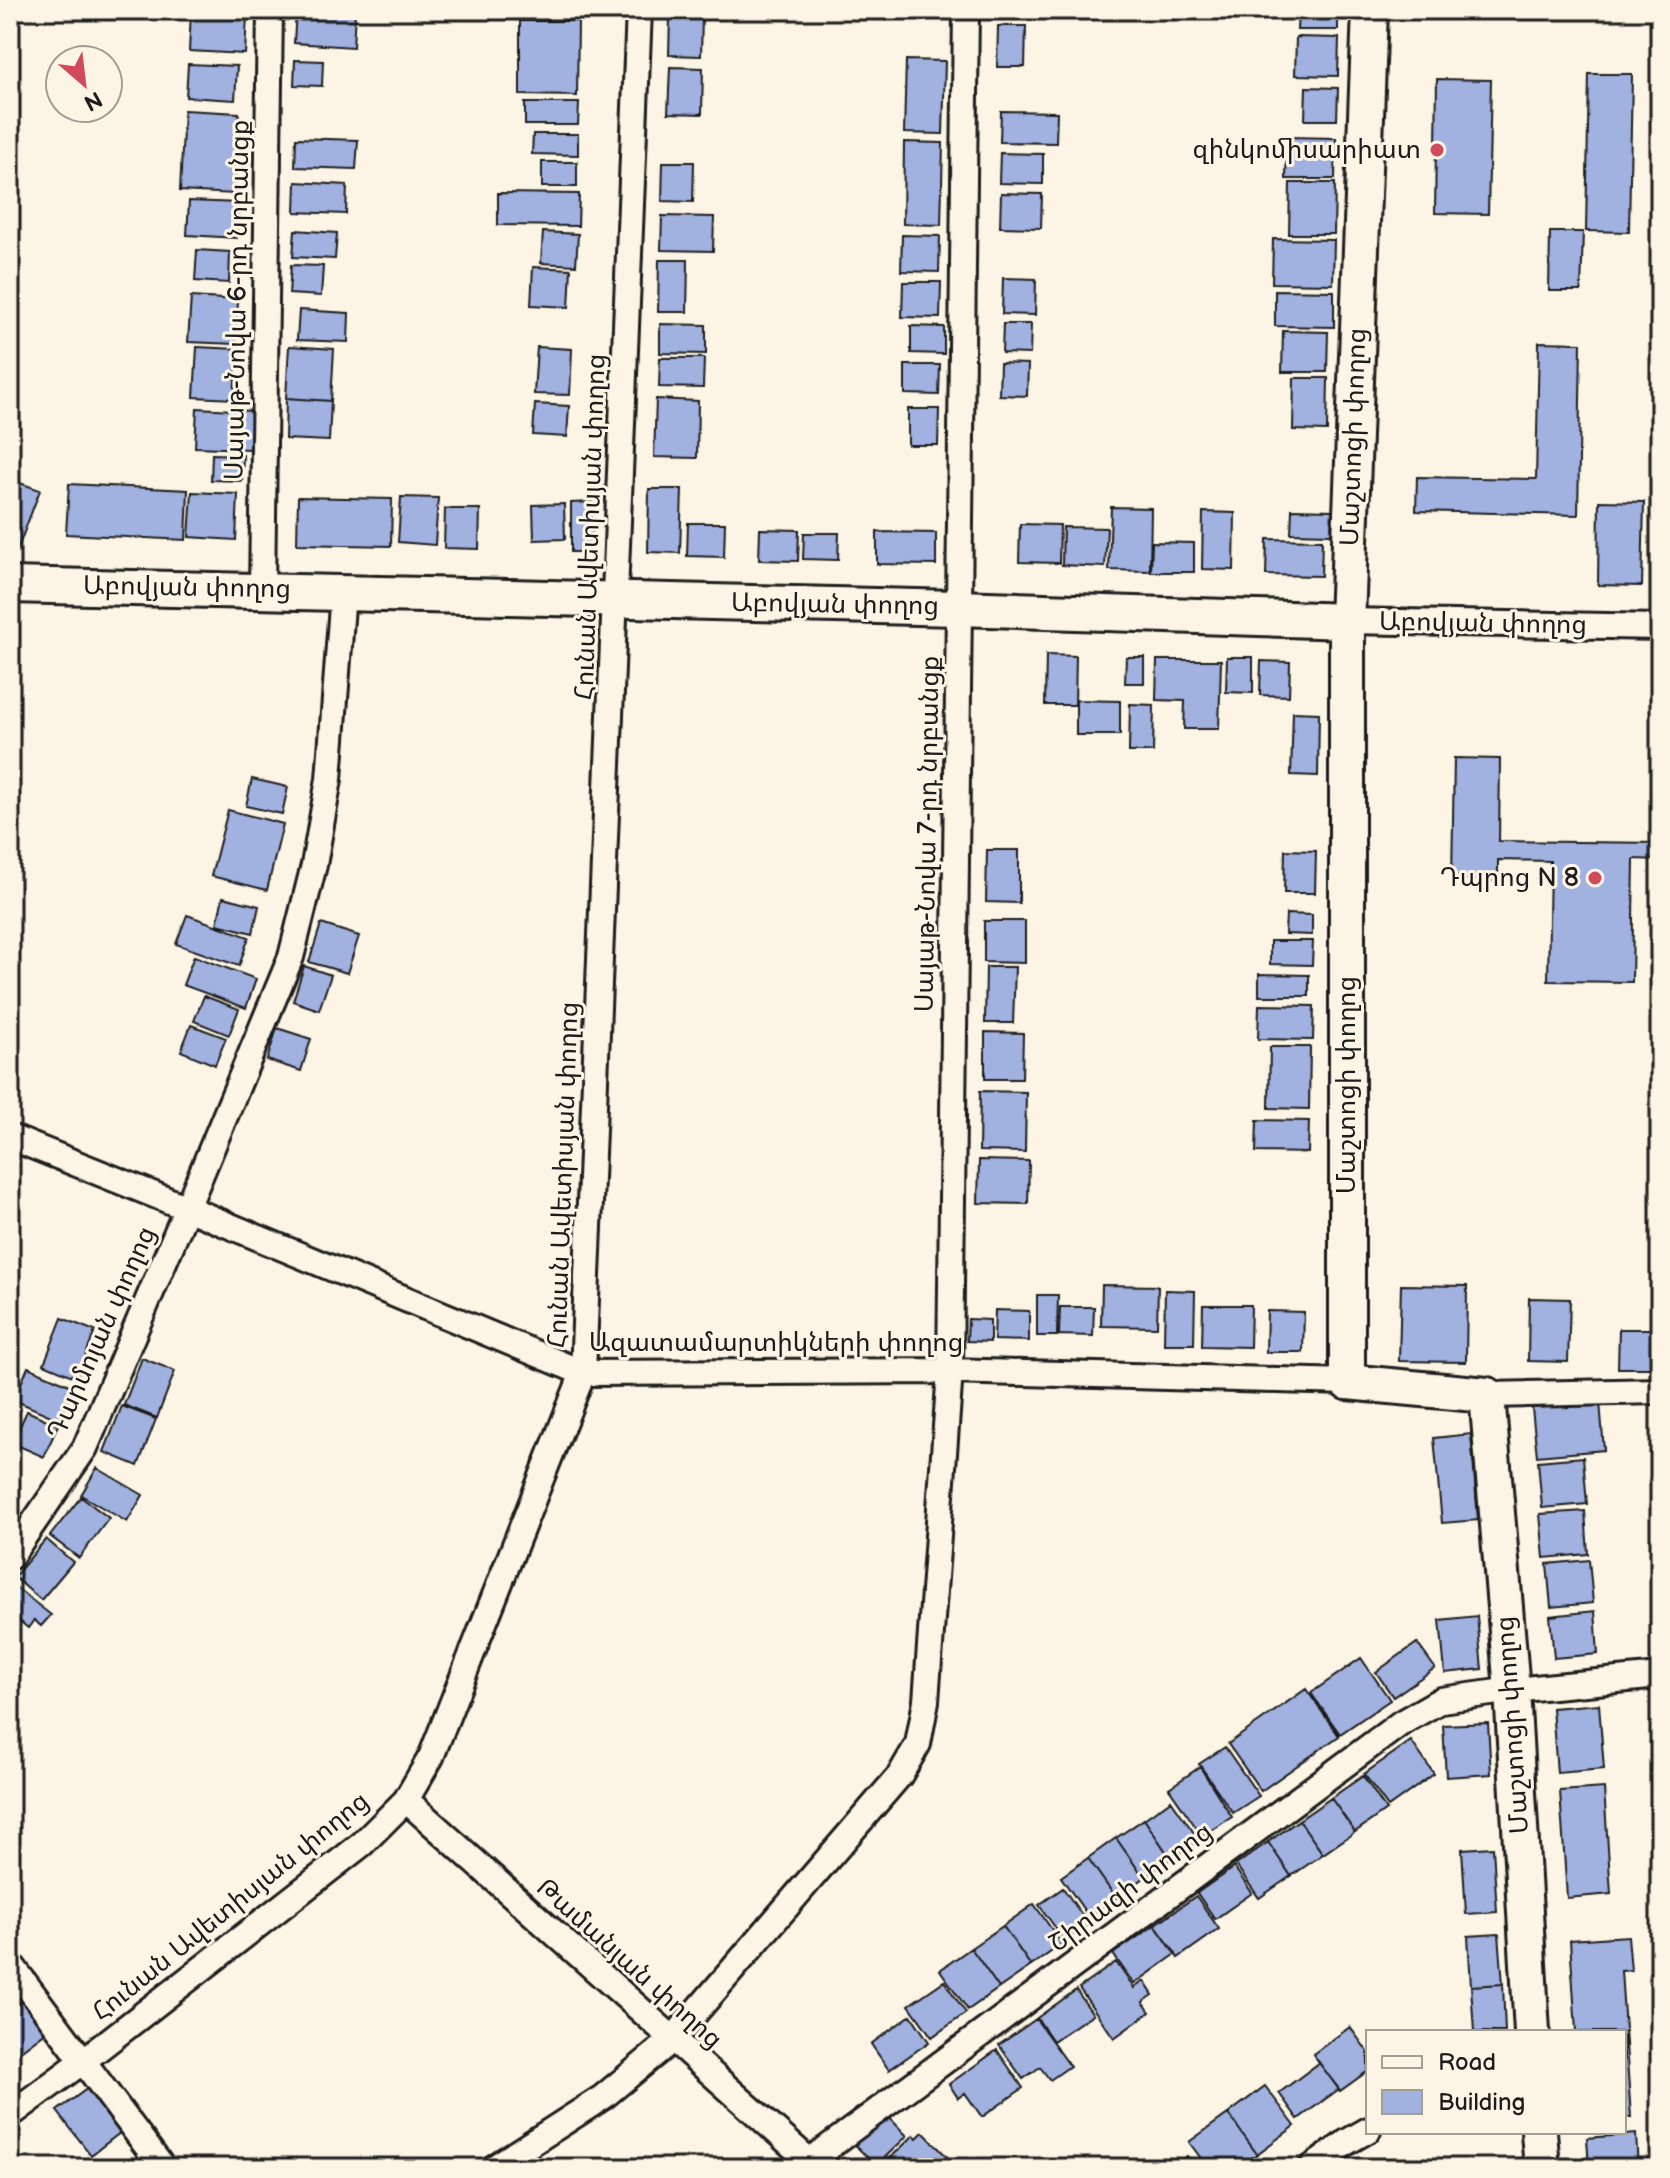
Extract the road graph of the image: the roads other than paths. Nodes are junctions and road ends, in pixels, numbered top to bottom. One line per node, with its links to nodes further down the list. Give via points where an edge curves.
1 (270, 10): 6 (street, Սայաթ-Նովա 6-րդ նրբանցք)
2 (639, 10): 8 (street, Հունան Ավետիսյան փողոց)
3 (966, 10): 9 (street, Սայաթ-Նովա 7-րդ նրբանցք)
4 (1370, 10): 10 (main road, Մաշտոցի փողոց)
5 (10, 585): 6 (main road, Աբովյան փողոց)
6 (262, 590): 7 (main road, Աբովյան փողոց)
7 (343, 592): 8 (main road, Աբովյան փողոց); 13 (street, Դարմոյան փողոց, via 329,779 291,957)
8 (616, 599): 9 (main road, Աբովյան փողոց); 15 (street, Հունան Ավետիսյան փողոց)
9 (958, 608): 10 (main road, Աբովյան փողոց); 14 (street, Սայաթ-Նովա 7-րդ նրբանցք)
10 (1347, 621): 11 (street, Աբովյան փողոց); 16 (main road, Մաշտոցի փողոց)
11 (1660, 627)
12 (10, 1137): 13 (street, Ազատամարտիկների փողոց)
13 (187, 1208): 15 (street, Ազատամարտիկների փողոց); 19 (street, Դարմոյան փողոց, via 85,1448)
14 (950, 1371): 15 (street, Ազատամարտիկների փողոց); 16 (street, Ազատամարտիկների փողոց); 25 (street, Սայաթ-Նովա 7-րդ նրբանցք, via 926,1701 918,1744 900,1775)
15 (583, 1373): 22 (street, Հունան Ավետիսյան փողոց, via 431,1757)
16 (1347, 1382): 18 (main road)
17 (1660, 1391): 18 (street)
18 (1487, 1395): 21 (main road, Մաշտոցի փողոց)
19 (10, 1557)
20 (1660, 1676): 21 (street, Շիրազի փողոց)
21 (1512, 1690): 24 (main road, Մաշտոցի փողոց); 30 (street, Շիրազի փողոց, via 1441,1700 1401,1723)
22 (406, 1800): 25 (street, Թամանյան փողոց); 26 (street, Հունան Ավետիսյան փողոց, via 362,1844)
23 (10, 1963): 26 (street)
24 (1532, 2030)
25 (672, 2040): 30 (street, Թամանյան փողոց); 32 (street, Սայաթ-Նովա 7-րդ նրբանցք, via 603,2097)
26 (83, 2061): 27 (street, Հունան Ավետիսյան փողոց); 31 (street)
27 (10, 2115)
28 (1366, 2131): 33 (street)
29 (1539, 2134): 34 (main road)
30 (809, 2166)
31 (163, 2168)
32 (493, 2168)
33 (1311, 2168)
34 (1542, 2168)

